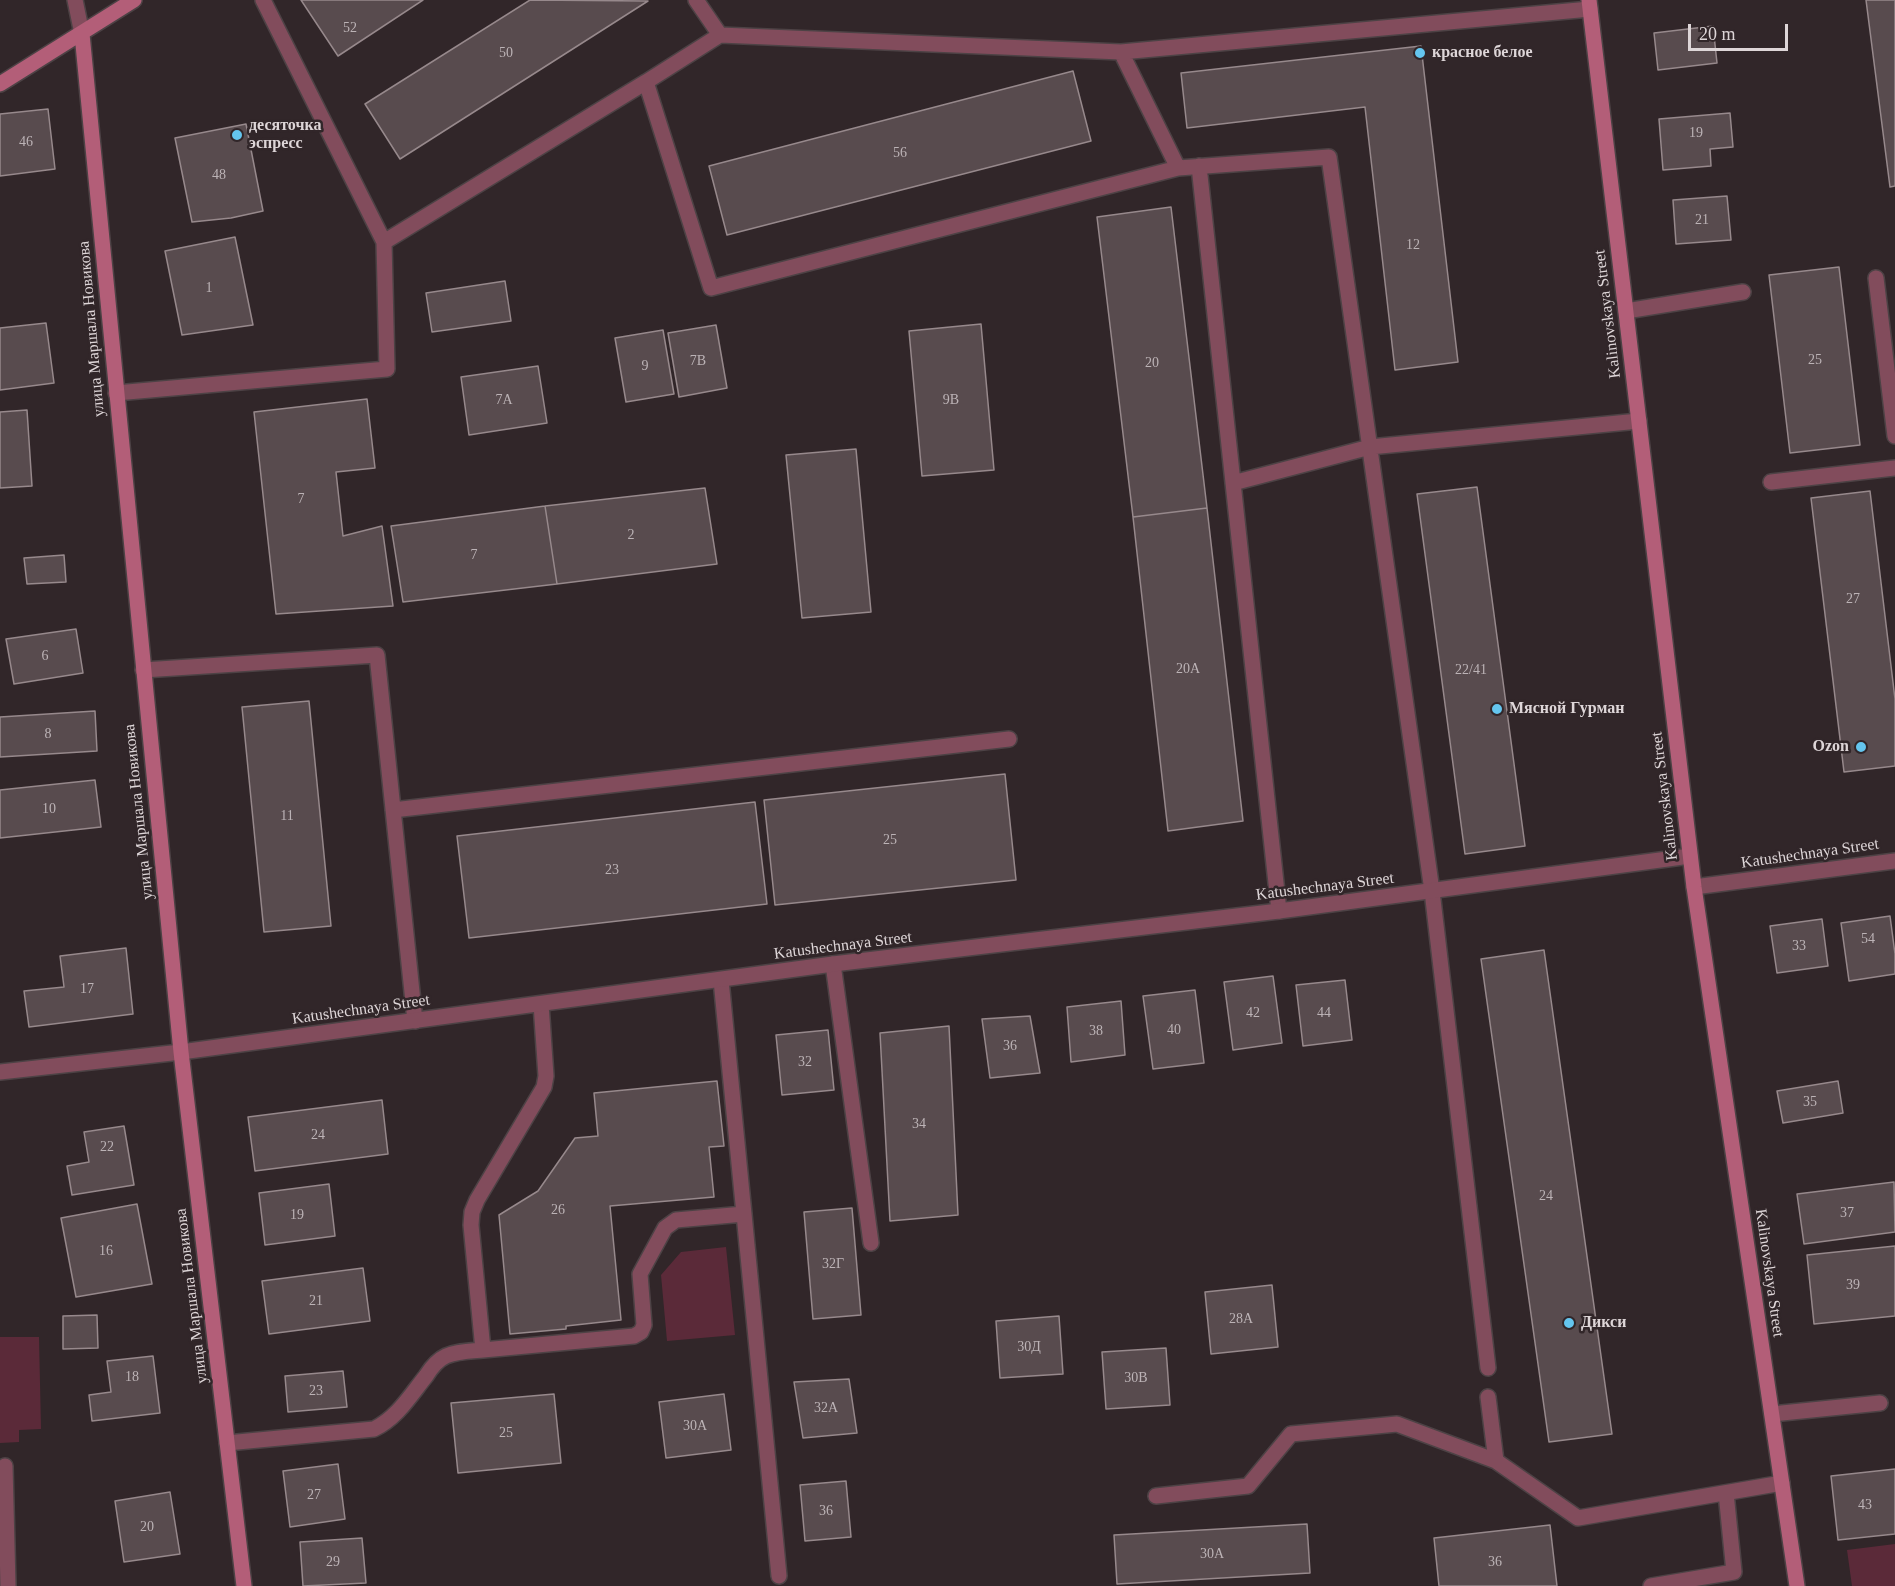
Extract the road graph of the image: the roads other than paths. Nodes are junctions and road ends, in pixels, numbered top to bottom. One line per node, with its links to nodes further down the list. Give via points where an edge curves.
1 (75, 0): 6 (street)
2 (134, 0): 6 (main road)
3 (262, 0): 13 (street)
4 (696, 0): 7 (street)
5 (1589, 4): 8 (street); 16 (main road, Kalinovskaya Street)
6 (82, 34): 10 (main road); 17 (main road, улица Маршала Новикова)
7 (720, 35): 8 (street); 9 (street)
8 (1121, 52): 12 (street)
9 (646, 82): 12 (street, via 711,288); 13 (street)
10 (0, 84)
11 (1199, 166): 12 (street); 20 (street, via 1329,157); 23 (street)
12 (1178, 168)
13 (384, 242): 17 (street, via 387,369)
14 (1876, 278): 19 (street)
15 (1743, 292): 16 (street)
16 (1626, 311): 18 (main road, Kalinovskaya Street)
17 (116, 393): 24 (main road, улица Маршала Новикова)
18 (1639, 421): 20 (street); 27 (main road, Kalinovskaya Street)
19 (1895, 436)
20 (1370, 447): 23 (street); 30 (street)
21 (1895, 468): 22 (street)
22 (1771, 482)
23 (1233, 483): 31 (street)
24 (143, 670): 26 (street, via 376,655); 36 (main road, улица Маршала Новикова)
25 (1009, 739): 26 (street)
26 (393, 810): 35 (street)
27 (1690, 856): 29 (main road, Kalinovskaya Street); 30 (street, Katushechnaya Street)
28 (1895, 861): 29 (street, Katushechnaya Street)
29 (1694, 887): 44 (main road, Kalinovskaya Street)
30 (1432, 891): 31 (street, Katushechnaya Street); 41 (street)
31 (1279, 911): 32 (street, Katushechnaya Street)
32 (833, 964): 33 (street, Katushechnaya Street); 39 (street)
33 (721, 980): 34 (street, Katushechnaya Street); 38 (street)
34 (541, 1004): 35 (street, Katushechnaya Street); 40 (street, via 544,1087 471,1212)
35 (416, 1021): 36 (street, Katushechnaya Street)
36 (181, 1052): 37 (street, Katushechnaya Street); 45 (main road, улица Маршала Новикова)
37 (0, 1072)
38 (744, 1214): 40 (street, via 676,1220 665,1228 640,1274 644,1325 634,1336); 51 (street)
39 (872, 1243)
40 (483, 1350): 45 (street, via 443,1357 397,1413 374,1430)
41 (1488, 1368)
42 (1488, 1397): 46 (street)
43 (1880, 1403): 44 (street)
44 (1772, 1414): 48 (main road, Kalinovskaya Street)
45 (227, 1443): 53 (main road, улица Маршала Новикова)
46 (1496, 1461): 49 (street, via 1578,1518); 50 (street, via 1397,1424 1291,1434 1248,1486)
47 (5, 1466): 52 (street)
48 (1782, 1483): 49 (street); 55 (main road, Kalinovskaya Street)
49 (1726, 1493): 54 (street, via 1734,1572)
50 (1156, 1496)
51 (779, 1576)
52 (8, 1586)
53 (244, 1586)
54 (1651, 1586)
55 (1797, 1586)

